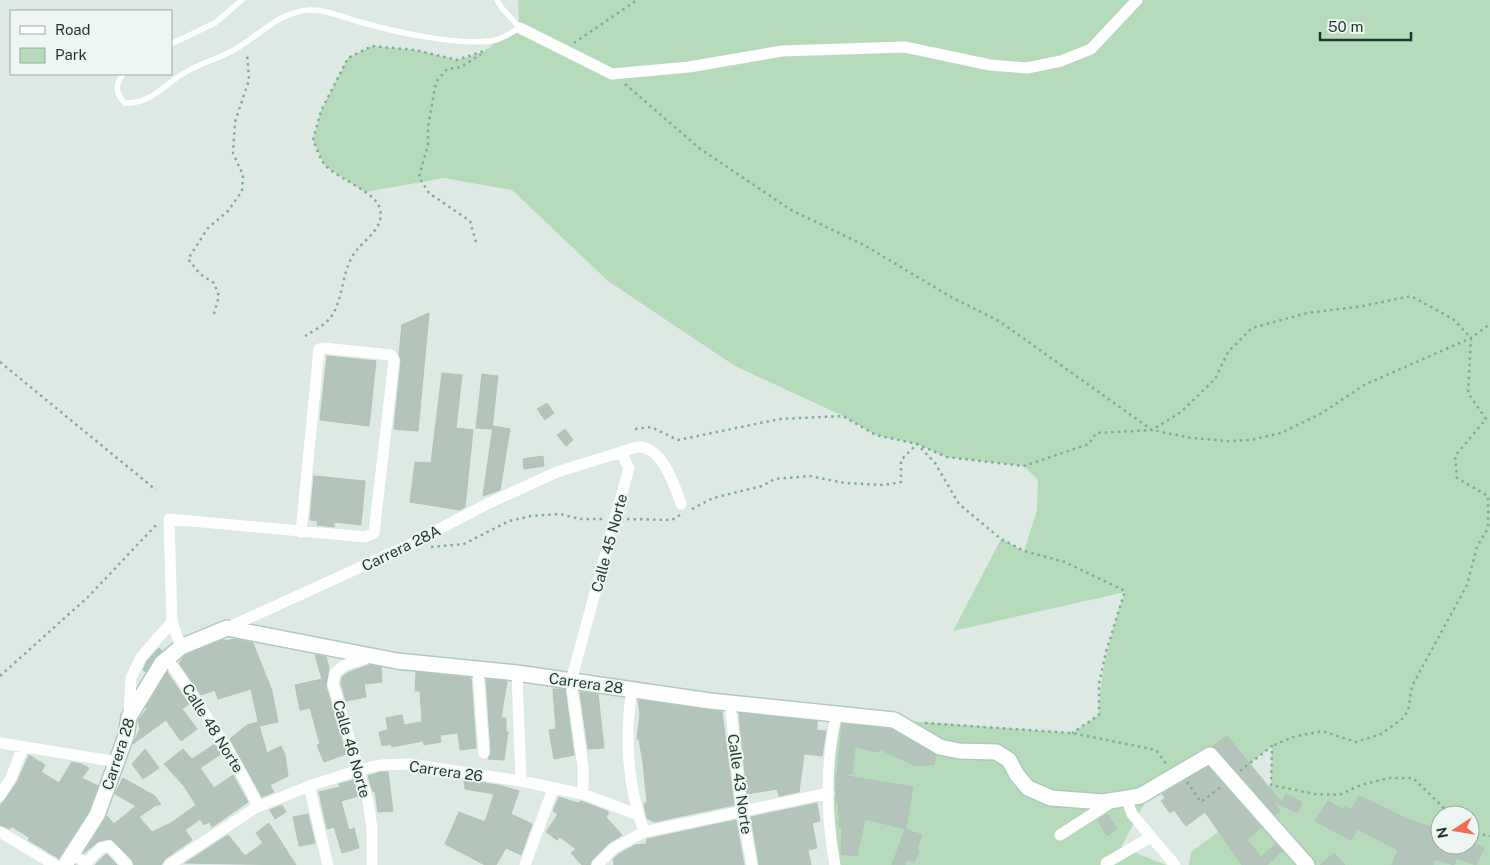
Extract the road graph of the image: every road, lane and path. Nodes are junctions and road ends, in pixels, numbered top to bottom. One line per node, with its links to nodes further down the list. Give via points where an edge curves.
1 (242, 0): 9 (lane, via 215,23)
2 (498, 0): 5 (lane)
3 (637, 0): 11 (path)
4 (1137, 0): 12 (street, via 1091,49 1061,61 1027,68 990,66 904,47 782,51 689,67)
5 (520, 28): 6 (lane); 11 (street)
6 (498, 40): 8 (lane); 10 (path)
7 (246, 41): 8 (lane, via 291,13 310,10 376,27); 13 (lane, via 184,73 160,92 136,103 125,104 118,96 117,83); 15 (path, via 249,80 235,122 233,153 242,175 242,191 228,212 208,228 188,259 200,274 214,283 219,296)
8 (476, 42): 10 (path)
9 (172, 44)
10 (484, 52): 14 (path, via 462,67 447,70 436,82 428,145 419,176 429,193 470,221); 17 (path, via 457,60 415,50 372,46 348,58 321,111 313,140 325,166 365,192 378,205 381,219 374,233 355,252 334,313)
11 (563, 52): 12 (street)
12 (612, 74): 21 (path, via 699,148 791,210 864,245 951,297 999,321)
13 (121, 75)
14 (476, 242)
15 (214, 314)
16 (1490, 324): 18 (path)
17 (305, 336)
18 (1471, 338): 21 (path, via 1364,385 1322,413 1281,433 1228,441); 21 (path, via 1453,319 1411,296 1363,306 1307,312 1252,328 1228,352 1215,379 1181,412); 44 (path, via 1468,393 1486,419 1455,456 1457,478 1488,496 1488,528 1477,546 1467,585 1412,686 1408,711 1380,734 1356,742 1322,731 1293,737)
19 (0, 362): 24 (path)
20 (635, 429): 22 (path, via 651,427 678,440 780,419 843,416 876,435)
21 (1152, 430): 22 (path, via 1096,433 1089,444 1024,466 954,459)
22 (917, 444): 42 (path, via 935,463 959,504 1001,539 1024,551 1065,562 1125,591 1099,684 1099,715)
23 (615, 454): 25 (street, via 639,447 654,453 671,474); 29 (street, Carrera 28A, via 574,466 489,503 407,546); 36 (street, Calle 45 Norte, via 622,455 629,468)
24 (156, 490)
25 (681, 504)
26 (169, 519): 27 (street); 28 (street); 35 (path, via 157,523 88,597)
27 (301, 532): 27 (street, via 365,537 374,533 394,360 391,355 323,348 318,351)
28 (172, 622): 30 (street); 40 (street, via 141,657 131,678)
29 (228, 628): 30 (street, Carrera 28); 31 (street, Carrera 28)
30 (182, 647): 32 (street, Carrera 28)
31 (370, 657): 33 (street, Carrera 28); 48 (street, Calle 46 Norte, via 345,665 335,673 333,684)
32 (167, 658): 40 (street, Carrera 28); 58 (street, Calle 48 Norte, via 241,772)
33 (478, 669): 34 (street, Carrera 28); 46 (street)
34 (517, 673): 36 (street, Carrera 28); 51 (street)
35 (0, 676)
36 (571, 681): 37 (street, Carrera 28); 55 (street, via 583,767)
37 (632, 690): 38 (street, Carrera 28); 61 (street, via 627,753)
38 (730, 703): 39 (street, Carrera 28); 60 (street, Calle 43 Norte)
39 (837, 713): 54 (street, via 830,756); 57 (street, Carrera 28, via 894,720 940,747 996,752 1009,760 1028,788 1051,798 1103,802)
40 (129, 717): 47 (street, Carrera 28)
41 (924, 722): 42 (path)
42 (1072, 733): 49 (path, via 1156,750 1172,772)
43 (0, 743): 45 (street)
44 (1272, 746): 50 (path); 59 (path, via 1271,785 1315,794 1339,795 1362,784 1389,778 1413,778)
45 (23, 747): 47 (street); 56 (street)
46 (484, 753)
47 (118, 762): 66 (street, Carrera 28, via 97,815)
48 (359, 770): 51 (street, Carrera 26, via 380,765 410,764); 52 (street, Carrera 26); 72 (street, Calle 46 Norte, via 372,828)
49 (1180, 773): 50 (street, Carrera 28, via 1210,755); 50 (path, via 1201,802); 57 (street, Carrera 28, via 1149,792)
50 (1231, 779): 78 (street)
51 (521, 781): 53 (street, Carrera 26)
52 (309, 786): 58 (street, Carrera 26); 71 (street)
53 (553, 789): 55 (street, Carrera 26); 73 (street)
54 (829, 793): 60 (street); 76 (street, via 830,833)
55 (583, 794): 61 (street, Carrera 26)
56 (0, 796)
57 (1120, 799): 64 (street); 65 (street)
58 (255, 804): 70 (street, Carrera 26)
59 (1441, 805)
60 (742, 811): 63 (street); 75 (street, Calle 43 Norte)
61 (638, 815): 63 (street)
62 (0, 832): 68 (street)
63 (644, 832): 74 (street, via 614,848)
64 (1060, 835)
65 (1151, 837): 67 (street); 77 (street)
66 (69, 860): 69 (street, via 88,862 101,848 109,846)
67 (1106, 863)
68 (55, 865)
69 (127, 865)
70 (169, 865)
71 (328, 865)
72 (372, 865)
73 (525, 865)
74 (597, 865)
75 (752, 865)
76 (836, 865)
77 (1175, 865)
78 (1307, 865)

